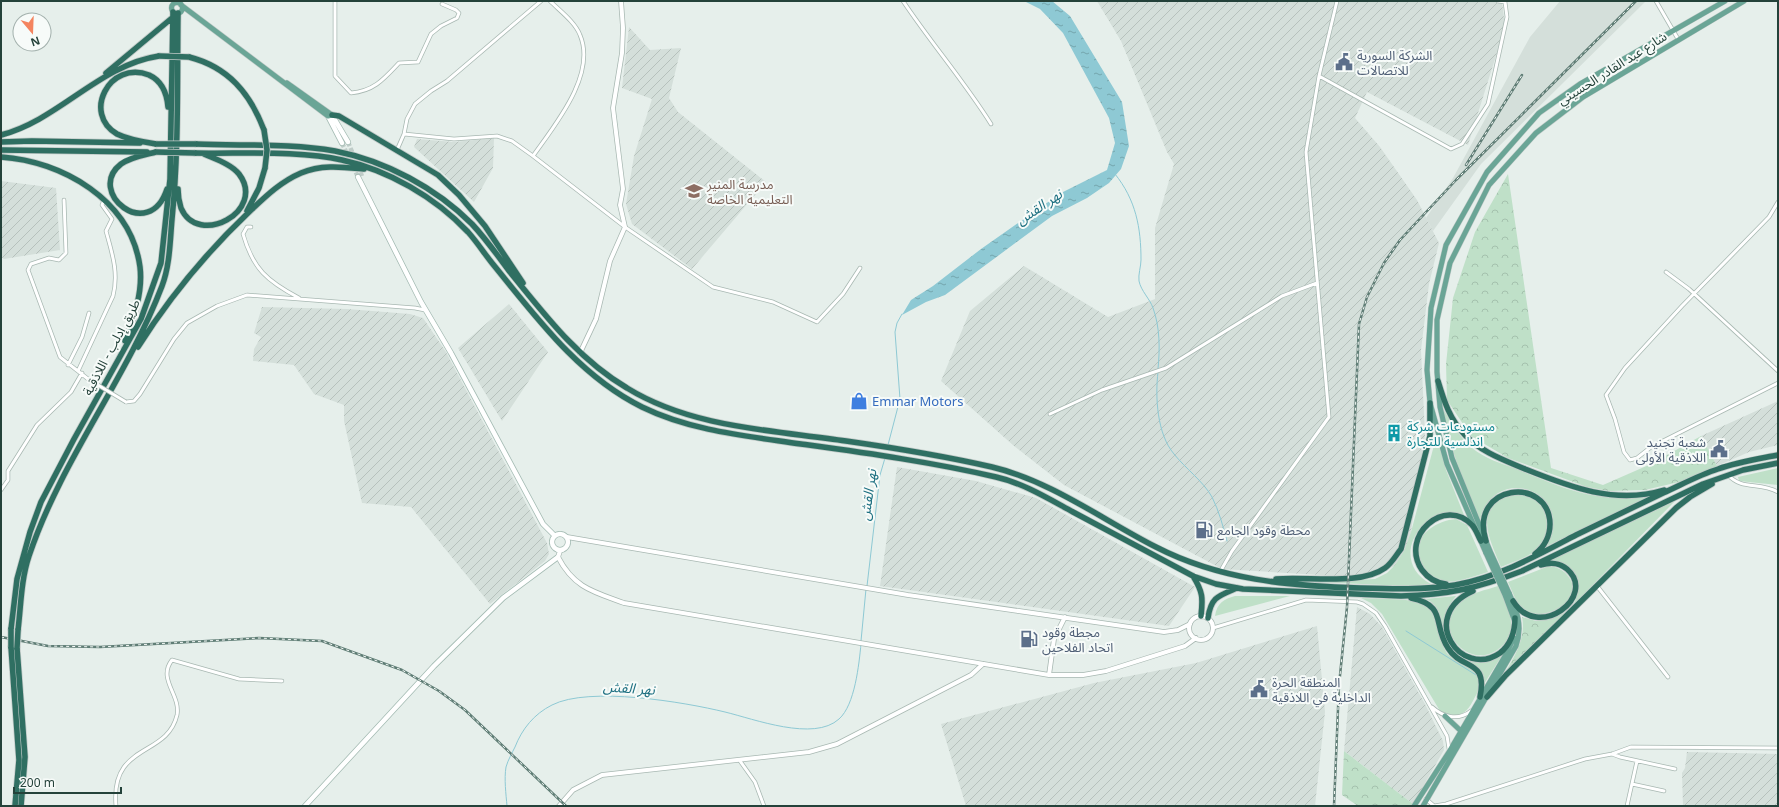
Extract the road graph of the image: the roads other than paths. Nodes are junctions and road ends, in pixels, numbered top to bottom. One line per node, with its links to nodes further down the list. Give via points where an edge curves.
1 (335, 1): 12 (street, via 335,76 351,93 362,92 376,85 399,64 418,62 431,34 457,18 459,13 456,10)
2 (541, 1): 23 (street, via 447,81 415,104 407,119)
3 (550, 1): 32 (street, via 581,36 583,55 580,80 571,100)
4 (621, 1): 41 (street, via 622,53 613,108 623,189 620,205)
5 (903, 1): 20 (street, via 971,92)
6 (1337, 1): 17 (street)
7 (1498, 1): 17 (street, via 1505,2 1507,17 1488,104 1462,144 1451,149)
8 (1656, 1): 15 (street)
9 (1725, 1): 15 (main road, شارع عبد القادر الحسيني)
10 (1744, 1): 16 (main road, شارع عبد القادر الحسيني)
11 (178, 3): 13 (main road); 13 (main road); 14 (main road)
12 (442, 4)
13 (174, 10): 14 (main road); 18 (highway); 21 (highway, طريق إدلب - اللاذقية); 36 (highway, طريق إدلب - اللاذقية)
14 (191, 14): 19 (main road, via 283,81 292,84)
15 (1673, 30): 16 (street); 59 (main road, شارع عبد القادر الحسيني, via 1580,84 1539,113 1487,172 1446,245 1431,308 1427,370)
16 (1678, 39): 57 (main road, شارع عبد القادر الحسيني, via 1583,97 1536,133 1489,185 1450,263 1437,320)
17 (1319, 76): 45 (street, via 1306,152)
18 (94, 83): 22 (highway, via 35,121); 42 (highway, bridge, via 135,61 159,56 189,57 212,65 235,82 252,103 264,130 267,150 265,168 254,200)
19 (330, 116): 25 (main road); 26 (main road); 29 (highway, via 339,116)
20 (991, 124)
21 (171, 132): 27 (highway, via 166,94 160,84 152,77 130,72 112,80 102,97 101,107 103,118 109,127 129,138); 36 (highway, طريق إدلب - اللاذقية)
22 (1, 134)
23 (404, 134): 29 (street); 32 (street, via 454,139 497,136 512,141)
24 (1, 142): 27 (highway)
25 (348, 142)
26 (342, 143)
27 (156, 144): 50 (highway, bridge, via 295,148 338,152 368,160 418,182 451,205 474,226)
28 (1, 150): 30 (highway)
29 (397, 150): 50 (highway, via 438,175 459,195 485,226)
30 (156, 152): 31 (highway, bridge); 36 (highway, via 127,160 119,165 112,178 113,196 124,209 144,212 154,209 160,203)
31 (202, 153): 34 (highway, via 316,156 341,159); 36 (highway, via 231,167 244,183 244,200 234,216 211,226 194,221 182,209)
32 (533, 156): 41 (street)
33 (1, 157): 38 (highway, via 20,158 55,168 84,184)
34 (372, 170): 42 (highway, via 323,167 303,172 276,186); 75 (highway, via 408,186 448,214 468,233 571,356 599,381 641,407 674,420 718,431 916,461 1007,480)
35 (360, 176): 48 (main road)
36 (173, 179): 52 (highway, طريق إدلب - اللاذقية, via 161,263 141,319); 53 (highway, طريق إدلب - اللاذقية, via 169,256 163,285)
37 (64, 200): 54 (street, via 66,253 59,260 49,258 31,264 28,270 60,357)
38 (104, 200): 52 (highway, via 125,225 137,252 140,268 135,317); 56 (street, via 102,205 112,219 106,231 116,270 116,284)
39 (1778, 202): 46 (street, via 1769,217 1715,271)
40 (251, 227): 47 (street, via 243,234 248,253 254,263 263,275)
41 (625, 227): 43 (street, via 713,287 773,302 817,322 843,294); 51 (street, via 610,261 596,319)
42 (231, 229): 53 (highway, via 186,280 154,322)
43 (860, 268)
44 (1666, 272): 46 (street)
45 (1317, 283): 60 (street, via 1282,296 1166,368 1102,390); 74 (street, via 1329,417 1232,551)
46 (1695, 295): 55 (street); 58 (street, via 1625,368 1606,395 1627,457 1634,460 1651,447)
47 (302, 299): 48 (street); 56 (street, bridge, via 247,295 217,306 188,323 174,339 134,401 126,402)
48 (425, 310): 67 (main road, via 451,353 543,524)
49 (89, 313): 54 (street, via 82,336)
50 (546, 316): 51 (highway)
51 (580, 353): 74 (highway, via 628,390 657,404 692,416 793,435 919,452 998,469 1049,488 1156,547 1193,564)
52 (118, 361): 91 (highway, طريق إدلب - اللاذقية, bridge, via 41,502 30,532 16,579 11,629)
53 (127, 364): 91 (highway, طريق إدلب - اللاذقية, bridge, via 66,470 46,513 29,556 23,580)
54 (68, 365): 56 (street)
55 (1778, 371)
56 (80, 372): 65 (street, via 71,392 37,425 8,471 8,480)
57 (1438, 381): 64 (highway, via 1450,415 1471,441 1503,460 1594,493 1624,496 1662,490); 69 (main road, شارع عبد القادر الحسيني, via 1442,420 1452,458)
58 (1778, 383)
59 (1430, 403): 69 (main road, شارع عبد القادر الحسيني, via 1447,464); 76 (highway, via 1430,436 1401,548 1386,567 1363,578)
60 (1050, 414)
61 (1778, 455): 64 (highway, via 1718,469)
62 (1778, 463): 63 (highway)
63 (1728, 475): 66 (street, via 1736,483 1770,487); 73 (highway, via 1703,484); 79 (highway, via 1676,508)
64 (1689, 481): 72 (highway)
65 (1, 490)
66 (1778, 492)
67 (555, 536): 68 (main road, via 560,534); 70 (main road, via 552,544 554,549)
68 (566, 537): 70 (main road, via 568,545); 85 (street, via 876,589)
69 (1483, 541): 72 (highway, via 1483,522 1492,502 1510,492 1530,494 1545,507 1550,528 1541,548); 78 (highway, via 1471,524 1456,516 1434,520 1419,534 1416,554 1423,572 1440,583); 81 (main road, شارع عبد القادر الحسيني, bridge)
70 (560, 551): 71 (street)
71 (558, 557): 92 (street, via 566,572 575,581 624,603); 115 (main road, via 492,608 434,666)
72 (1526, 560): 78 (highway, via 1491,576)
73 (1522, 571): 77 (highway); 83 (highway, via 1548,563 1560,564 1574,578 1575,593 1564,609 1541,618 1523,614)
74 (1220, 572): 76 (highway)
75 (1193, 576): 80 (highway); 84 (highway, via 1203,598)
76 (1265, 580): 78 (highway, via 1317,587 1399,589)
77 (1495, 582): 82 (highway, via 1460,592); 87 (highway, via 1463,596 1452,607 1446,622 1451,642 1466,656 1481,659 1492,657 1508,644 1513,634)
78 (1458, 584)
79 (1597, 586): 94 (street); 97 (highway)
80 (1237, 588): 82 (highway); 86 (highway, via 1210,605)
81 (1507, 594): 83 (main road); 87 (main road)
82 (1401, 596): 96 (highway, via 1424,601 1432,606 1449,651 1476,669 1480,675)
83 (1513, 601): 97 (main road, via 1520,622 1518,640)
84 (1201, 616): 86 (street); 88 (street, via 1194,618)
85 (1065, 617): 88 (street, via 1164,632 1178,630); 93 (street, via 1054,639)
86 (1208, 618): 89 (street)
87 (1515, 618): 96 (main road, via 1516,629 1512,644)
88 (1190, 624): 90 (street, via 1190,630)
89 (1213, 628): 90 (street, via 1208,637 1202,640); 98 (street, via 1306,600 1357,602 1370,608 1379,618)
90 (1196, 638): 93 (street, via 1185,646 1106,670 1083,675)
91 (14, 647): 112 (highway, via 19,760); 113 (highway, via 25,757)
92 (983, 664): 93 (street); 106 (street, via 971,676 837,744 809,752)
93 (1048, 675)
94 (1668, 677)
95 (282, 681): 114 (street, via 239,679 172,660 166,675 175,700 177,715 162,740 138,753 124,767 118,780)
96 (1480, 697): 99 (main road)
97 (1487, 697): 102 (main road)
98 (1429, 704): 100 (street); 104 (street, via 1447,736)
99 (1474, 708): 100 (street, via 1469,713 1457,717); 101 (main road)
100 (1445, 716): 101 (main road)
101 (1461, 731): 102 (main road); 104 (main road)
102 (1466, 735): 111 (main road)
103 (1778, 748): 105 (street, via 1631,747)
104 (1449, 752): 118 (main road)
105 (1612, 754): 107 (street); 111 (street, via 1585,759 1446,804 1434,806)
106 (740, 761): 116 (street, via 602,775 573,790); 117 (street, via 755,782)
107 (1638, 761): 108 (street); 109 (street)
108 (1675, 769)
109 (1632, 784): 110 (street); 120 (street)
110 (1664, 791)
111 (1426, 799): 119 (main road)
112 (15, 806)
113 (21, 806)
114 (116, 806)
115 (305, 806)
116 (559, 806)
117 (764, 806)
118 (1414, 806)
119 (1423, 806)
120 (1627, 806)

